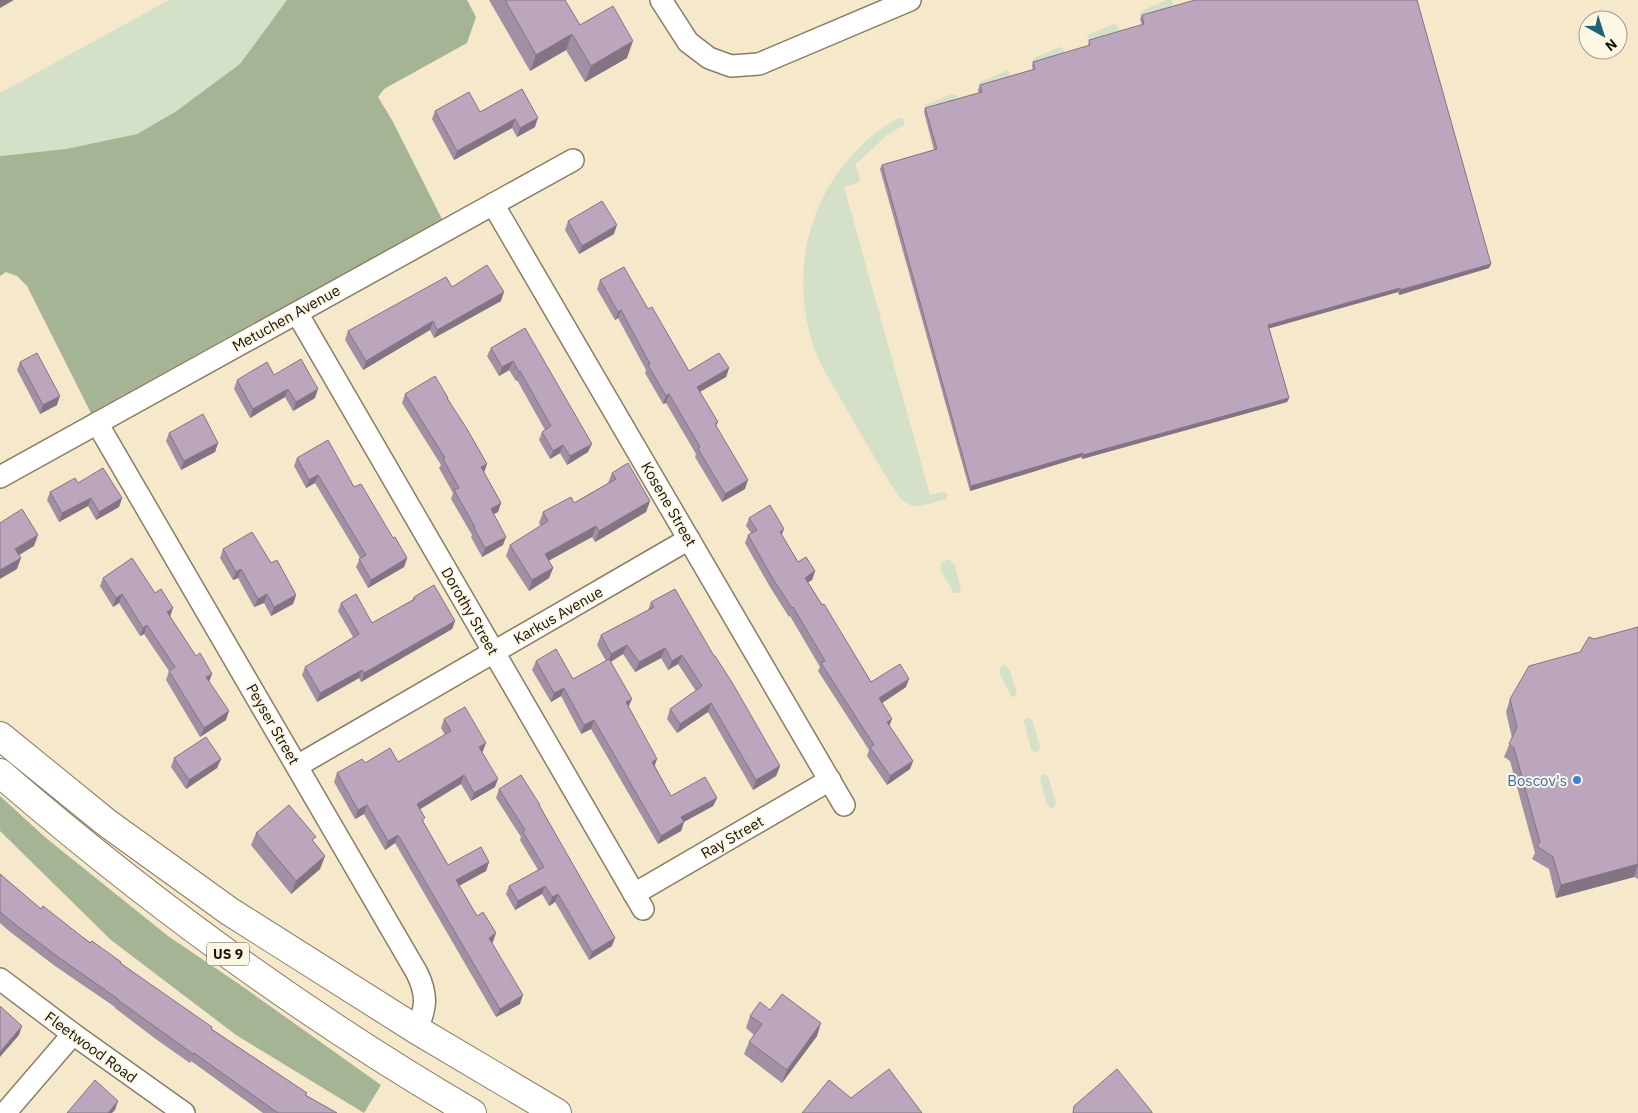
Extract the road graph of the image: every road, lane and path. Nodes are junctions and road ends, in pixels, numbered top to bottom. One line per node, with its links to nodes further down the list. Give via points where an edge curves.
1 (661, 0): 2 (street, via 688,42 709,58 731,66 759,64)
2 (910, 0)
3 (573, 160): 4 (street, Metuchen Avenue)
4 (493, 204): 5 (street, Metuchen Avenue); 8 (street, Kosene Street)
5 (296, 313): 6 (street, Metuchen Avenue); 9 (street, Dorothy Street)
6 (97, 423): 7 (street, Metuchen Avenue); 11 (street, Peyser Street)
7 (0, 477)
8 (689, 539): 9 (street, Karkus Avenue); 13 (street, Kosene Street)
9 (494, 652): 11 (street, Karkus Avenue); 15 (street, Dorothy Street)
10 (0, 736): 17 (highway, US 9, via 107,824 167,868 245,922)
11 (297, 766): 17 (street, Peyser Street, via 422,984 425,1005)
12 (0, 773): 21 (highway, US 9, via 89,848 207,939 330,1024)
13 (830, 780): 14 (street, Kosene Street); 15 (street, Ray Street)
14 (844, 805)
15 (638, 901)
16 (0, 979): 18 (street, Fleetwood Road)
17 (417, 1030): 22 (highway, US 9)
18 (73, 1034): 19 (street); 20 (street, Fleetwood Road)
19 (5, 1113)
20 (184, 1113)
21 (472, 1113)
22 (557, 1113)

